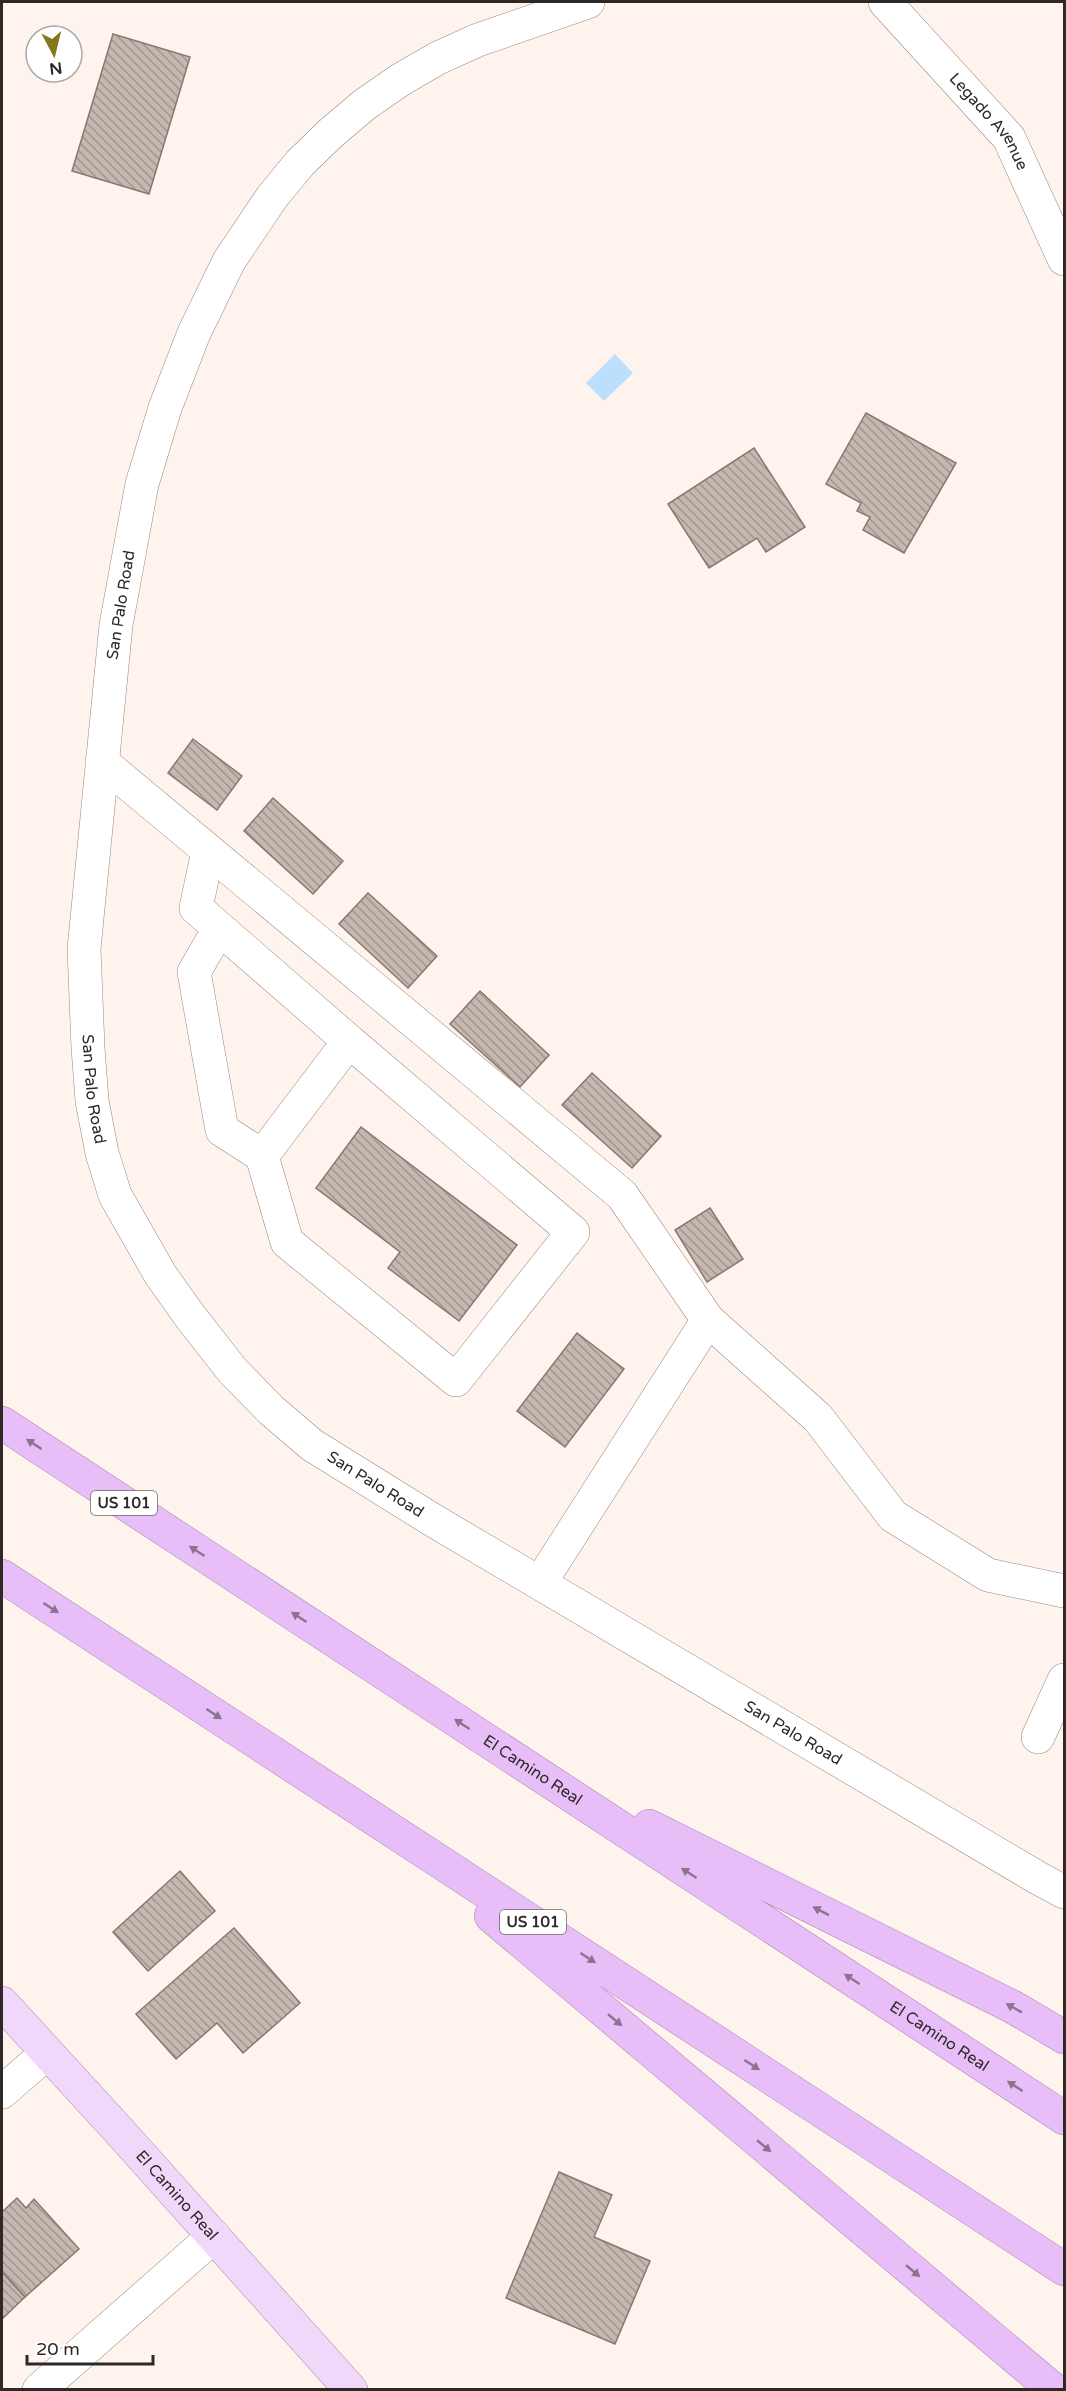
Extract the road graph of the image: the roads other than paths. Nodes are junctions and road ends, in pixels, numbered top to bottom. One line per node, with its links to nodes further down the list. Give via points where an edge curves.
1 (588, 2): 4 (street, San Palo Road, via 458,49 400,80 364,105 300,163 229,261 194,333 142,484 116,625)
2 (885, 2): 3 (street, Legado Avenue, via 1009,138)
3 (1065, 259)
4 (102, 762): 5 (street); 12 (street, San Palo Road, via 84,949 92,1101 102,1154 116,1195 160,1274 189,1315 232,1370 271,1410 312,1446)
5 (208, 851): 6 (street, via 196,908); 9 (street, via 622,1195)
6 (219, 929): 7 (street); 8 (street, via 194,972 222,1130)
7 (348, 1041): 8 (street); 8 (street, via 573,1232 456,1380 287,1242)
8 (262, 1156)
9 (708, 1320): 12 (street); 13 (street, via 818,1419 893,1516 988,1575)
10 (2, 1423): 16 (highway, El Camino Real / US 101, one-way to 10)
11 (2, 1576): 17 (highway, US 101, one-way to 17)
12 (540, 1583): 18 (street, San Palo Road)
13 (1065, 1592)
14 (1065, 1680): 15 (street)
15 (1038, 1737)
16 (510, 1756): 20 (highway, one-way to 16, via 1013,2007); 23 (highway, El Camino Real / US 101, one-way to 16)
17 (377, 1821): 25 (highway, US 101, one-way to 25); 28 (highway, one-way to 28)
18 (1065, 1892)
19 (2, 2003): 21 (main road, El Camino Real)
20 (1065, 2037)
21 (47, 2053): 22 (street); 24 (main road, El Camino Real)
22 (2, 2092)
23 (1065, 2118)
24 (214, 2236): 26 (street); 27 (main road, El Camino Real)
25 (1065, 2269)
26 (57, 2384)
27 (351, 2390)
28 (1054, 2390)

